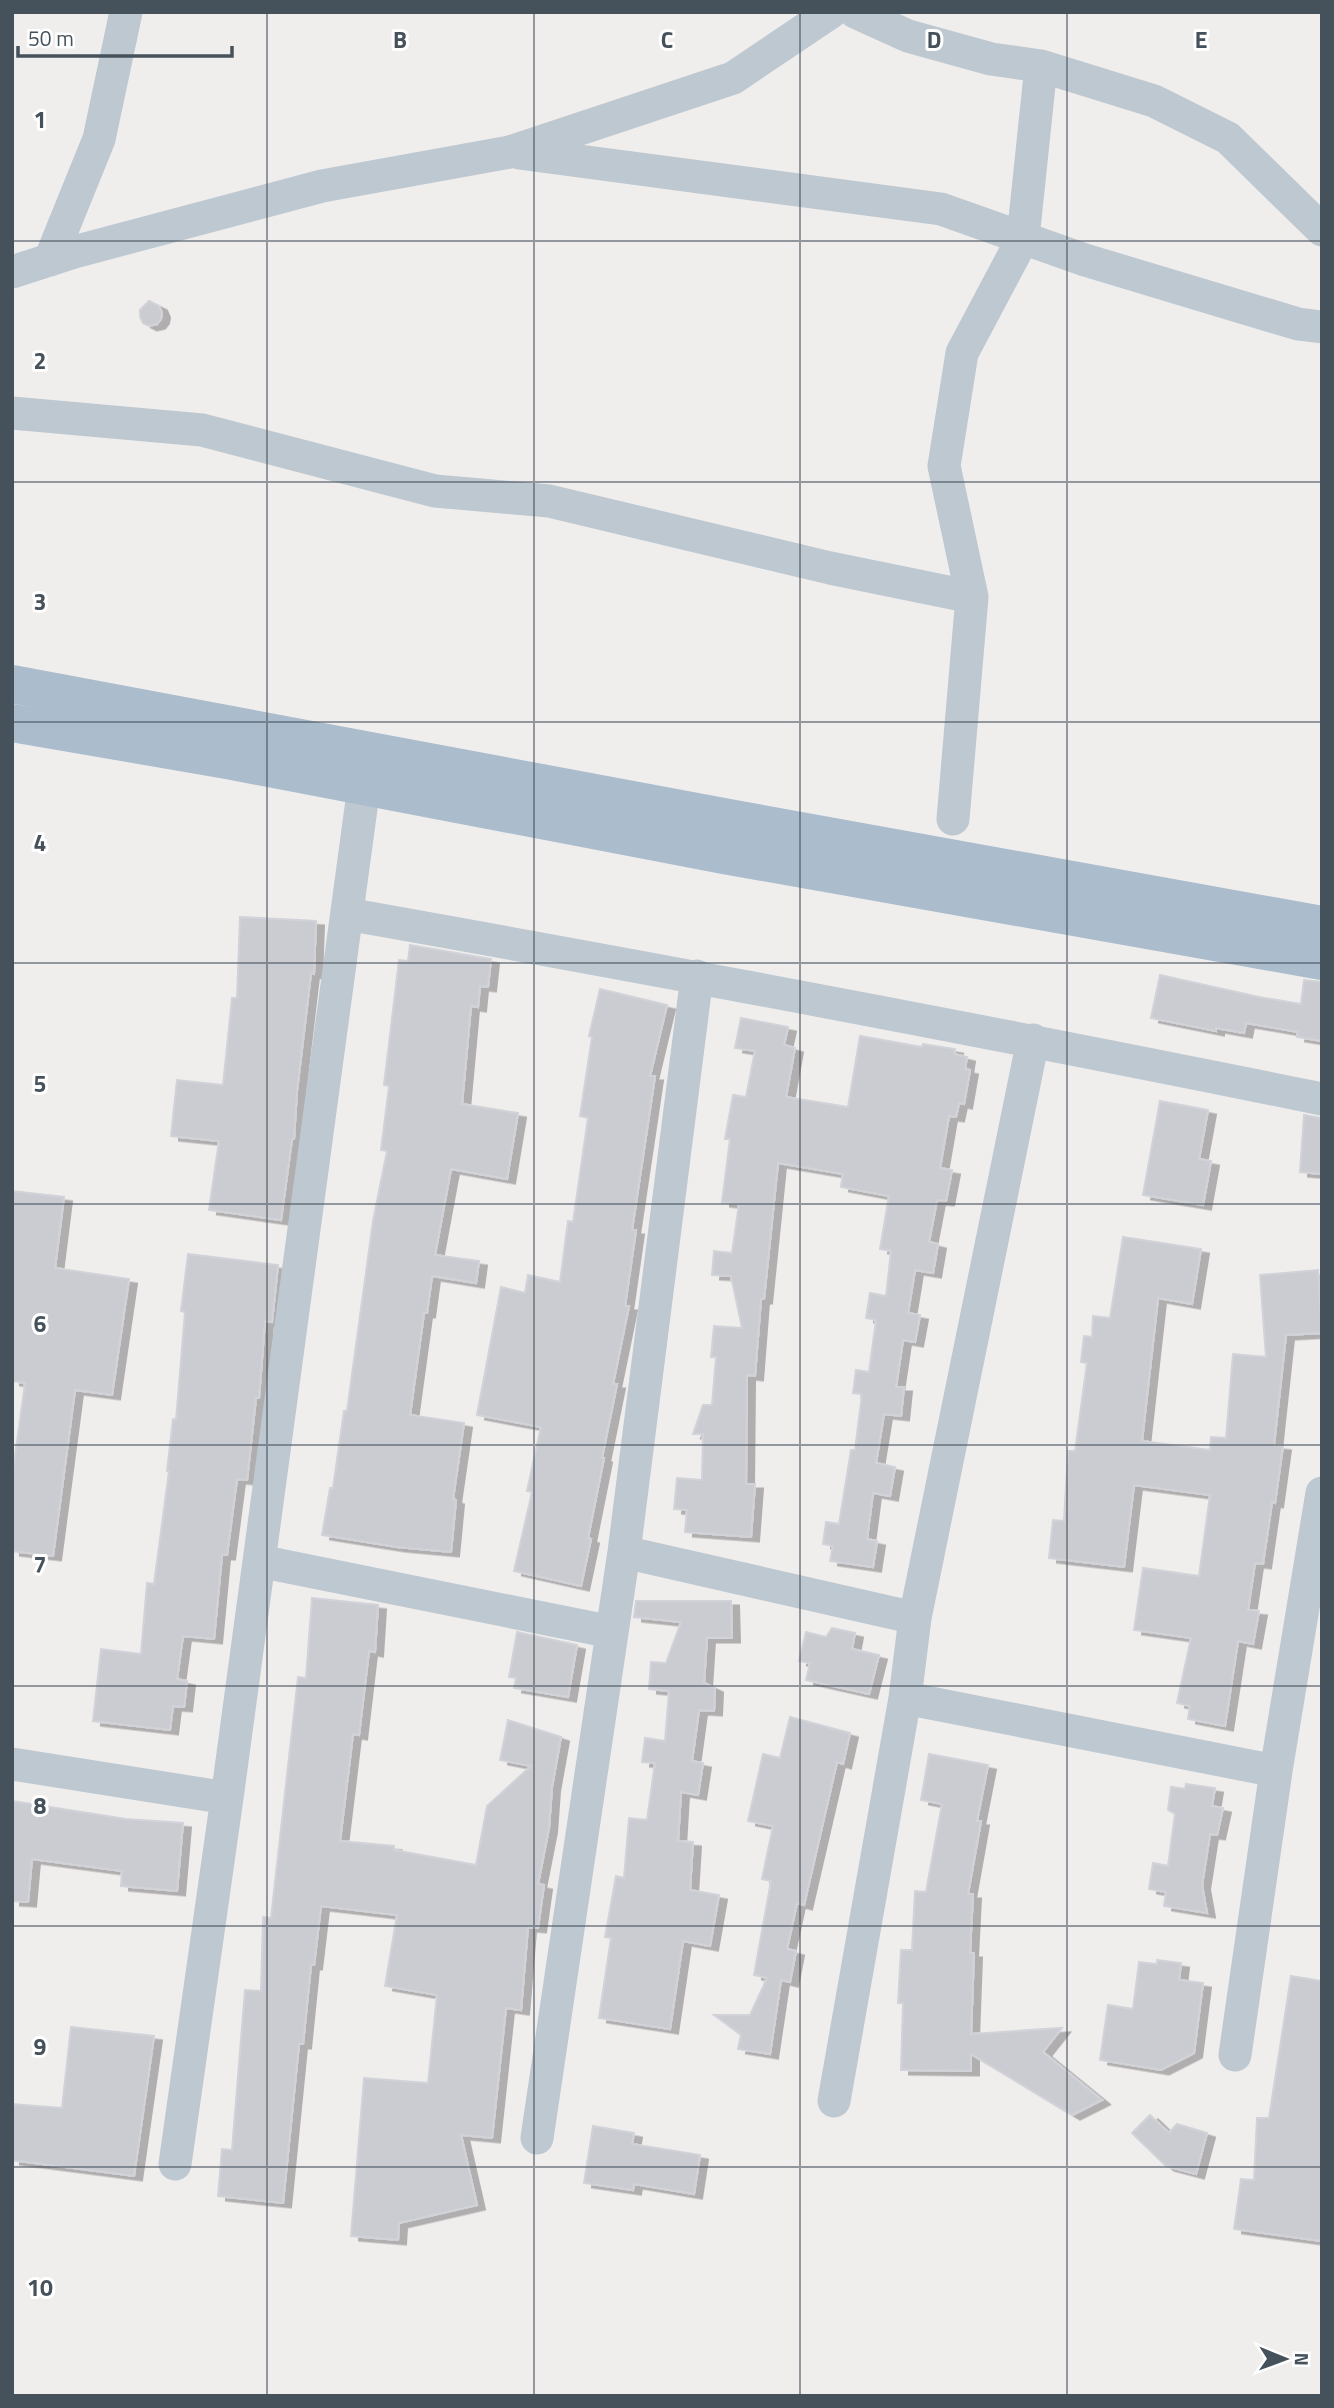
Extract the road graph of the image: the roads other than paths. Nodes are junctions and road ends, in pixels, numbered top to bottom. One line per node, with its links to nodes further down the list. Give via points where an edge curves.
1 (126, 12): 8 (street, via 99,139)
2 (831, 12): 5 (street, via 733,78)
3 (855, 12): 4 (street, via 908,36 991,59)
4 (1041, 66): 6 (street, via 1154,101 1228,138); 7 (street)
5 (510, 152): 7 (street, via 940,209); 8 (street, via 322,186)
6 (1322, 230)
7 (1023, 238): 10 (street, via 1298,324); 12 (street, via 961,353 944,466)
8 (50, 260): 9 (street)
9 (12, 272)
10 (1322, 327)
11 (12, 413): 12 (street, via 202,430 435,491 549,501)
12 (972, 597): 16 (street)
13 (12, 684): 18 (main road)
14 (12, 723): 15 (main road)
15 (363, 786): 17 (street); 19 (main road)
16 (953, 819)
17 (347, 914): 20 (street); 25 (street)
18 (1322, 925)
19 (1322, 961)
20 (697, 976): 21 (street); 24 (street)
21 (1033, 1040): 22 (street); 27 (street)
22 (1322, 1099)
23 (1322, 1493): 26 (street)
24 (624, 1552): 27 (street); 28 (street)
25 (259, 1561): 28 (street); 32 (street)
26 (1312, 1617): 31 (street)
27 (915, 1618): 29 (street)
28 (612, 1632): 35 (street)
29 (905, 1698): 31 (street); 34 (street)
30 (12, 1764): 32 (street)
31 (1276, 1771): 33 (street)
32 (227, 1798): 36 (street)
33 (1235, 2055)
34 (834, 2101)
35 (537, 2138)
36 (175, 2164)

